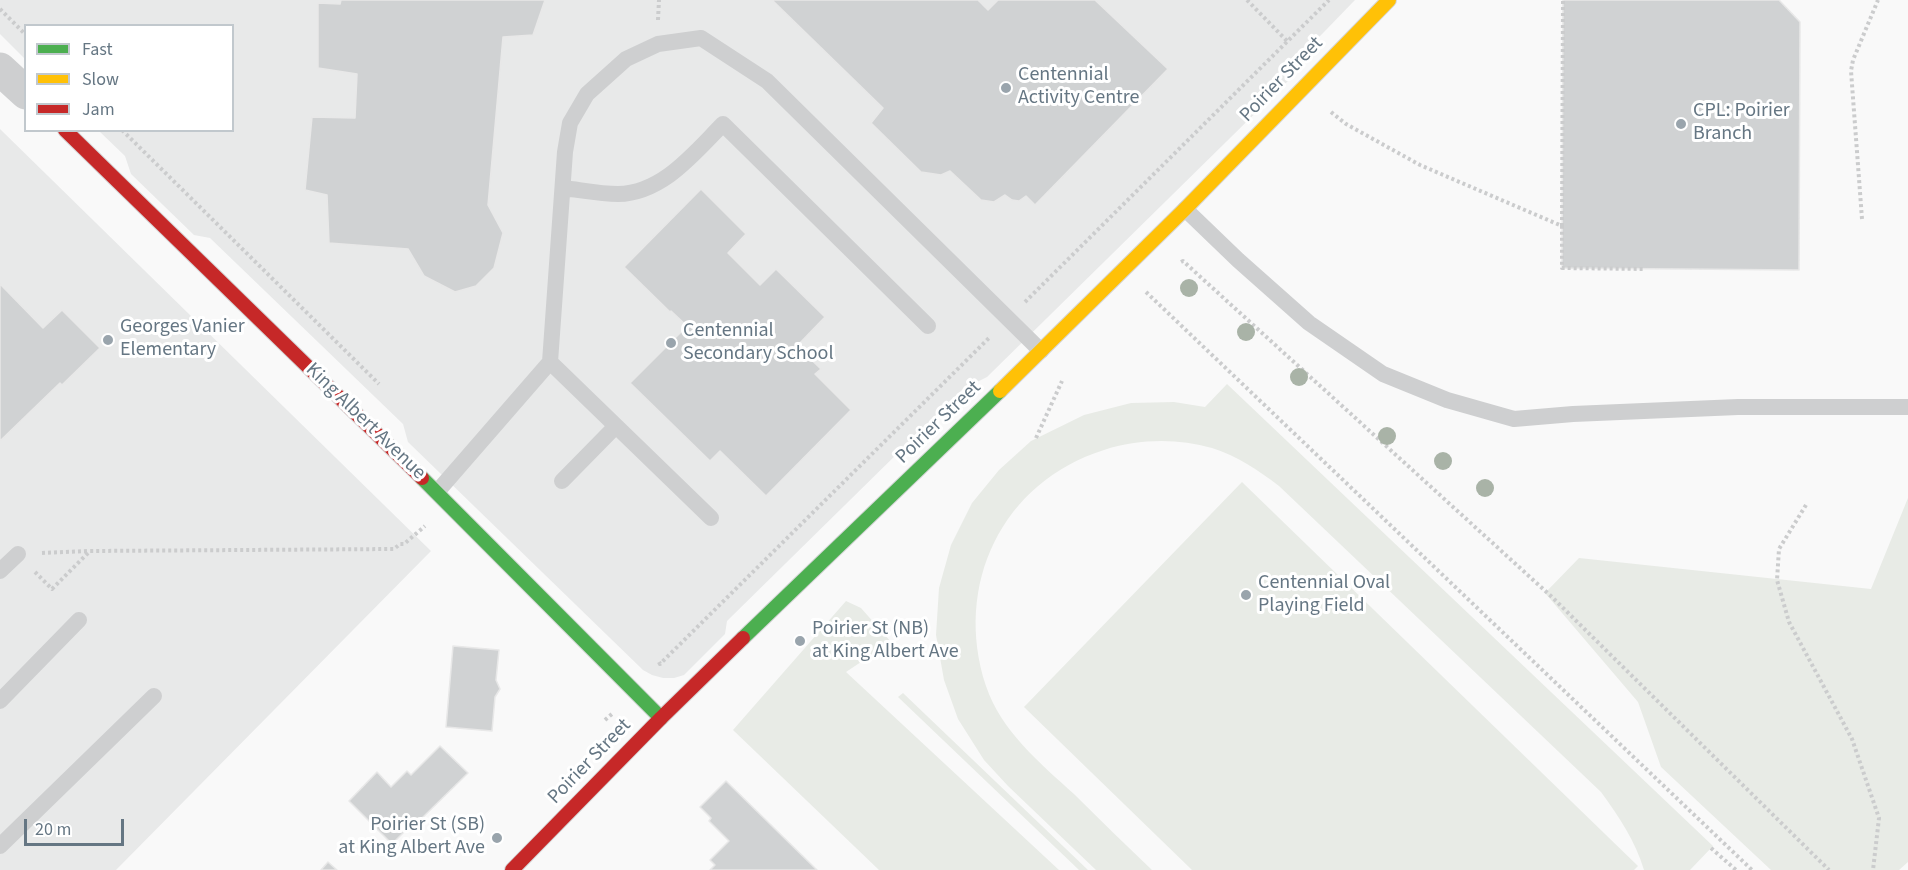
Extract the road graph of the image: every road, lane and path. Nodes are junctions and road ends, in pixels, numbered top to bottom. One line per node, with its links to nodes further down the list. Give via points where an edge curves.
1 (1247, 0): 8 (path)
2 (1329, 0): 8 (path)
3 (1389, 0): 15 (street, Poirier Street)
4 (1563, 0): 17 (path)
5 (1878, 0): 16 (path, via 1851,71)
6 (0, 9): 7 (path)
7 (24, 32)
8 (1287, 41): 21 (path)
9 (0, 69): 10 (street)
10 (24, 91)
11 (1330, 112): 17 (path, via 1420,165)
12 (66, 132): 31 (street, King Albert Avenue)
13 (124, 132): 26 (path)
14 (563, 188): 21 (lane, via 570,123 587,94 626,59 658,44 701,38 767,81); 22 (lane, via 618,194 637,192 678,168 723,124); 24 (lane)
15 (1185, 209): 23 (street, Poirier Street); 27 (lane, via 1310,323 1383,374 1447,400 1514,419 1738,407)
16 (1862, 219)
17 (1562, 226): 19 (path, via 1562,268)
18 (1184, 261): 48 (path, via 1553,598)
19 (1644, 269)
20 (1143, 290): 47 (path)
21 (1009, 319): 23 (lane); 39 (path, via 660,664)
22 (928, 326)
23 (1041, 351): 42 (street, Poirier Street)
24 (550, 363): 28 (lane); 31 (lane)
25 (1062, 381): 29 (path)
26 (385, 391)
27 (1908, 407)
28 (616, 426): 30 (lane); 33 (lane)
29 (1036, 438)
30 (562, 481)
31 (437, 492): 42 (street, King Albert Avenue)
32 (1806, 505): 49 (path, via 1779,549 1776,580 1789,622 1852,739 1879,818)
33 (711, 519)
34 (404, 544): 35 (path, via 394,549)
35 (90, 551): 36 (path); 36 (path, via 52,589)
36 (18, 554): 37 (lane)
37 (0, 571)
38 (79, 620): 41 (lane)
39 (652, 656)
40 (154, 696): 43 (lane)
41 (0, 701)
42 (661, 718): 45 (street, Poirier Street)
43 (0, 846)
44 (1711, 848): 46 (path)
45 (512, 870)
46 (1736, 870)
47 (1752, 870)
48 (1828, 870)
49 (1873, 870)

